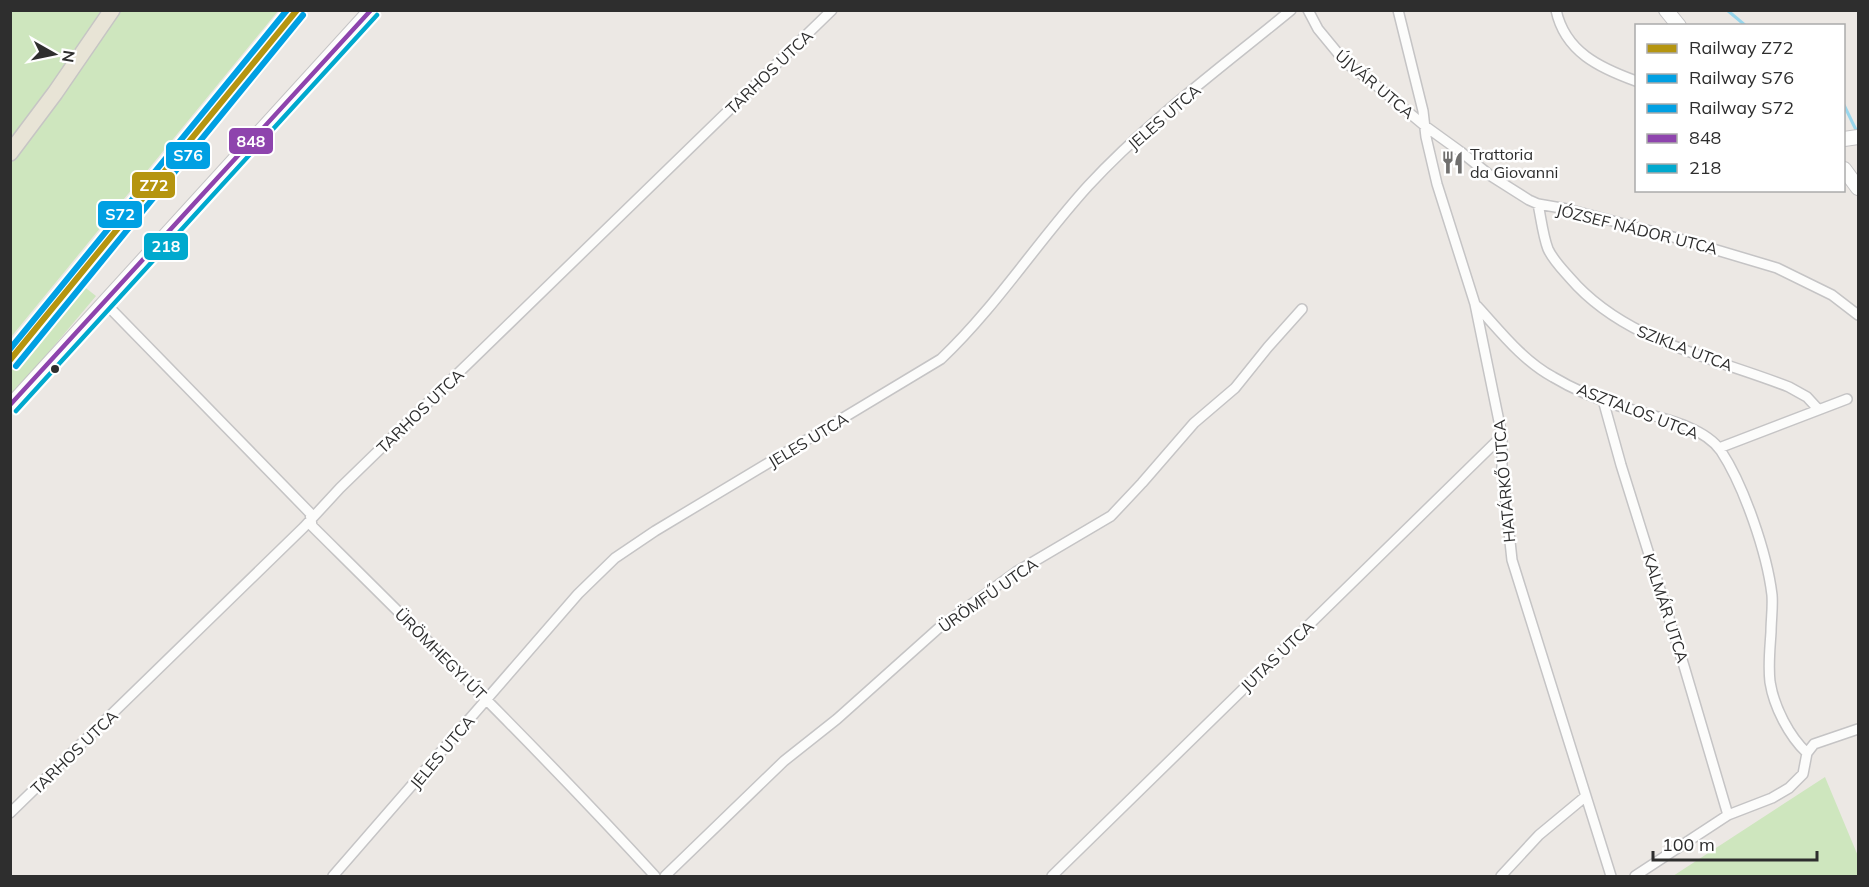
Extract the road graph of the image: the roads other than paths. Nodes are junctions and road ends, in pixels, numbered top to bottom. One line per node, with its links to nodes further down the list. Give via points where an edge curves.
1 (112, 10): 12 (main road)
2 (370, 10): 16 (street)
3 (832, 10): 26 (street, TARHOS UTCA)
4 (1291, 10): 27 (street, JELES UTCA, via 1103,170 941,359 615,558 578,594)
5 (1308, 10): 11 (street, ÚJVÁR UTCA, via 1346,63)
6 (1398, 10): 11 (street, HATÁRKŐ UTCA)
7 (1556, 10): 10 (street, via 1574,48 1595,65)
8 (1666, 10): 9 (street)
9 (1676, 24)
10 (1635, 81)
11 (1425, 126): 15 (street, JÓZSEF NÁDOR UTCA, via 1491,176); 17 (street, HATÁRKŐ UTCA, via 1437,184)
12 (10, 153)
13 (1845, 170): 14 (street)
14 (1858, 188)
15 (1538, 204): 19 (street, JÓZSEF NÁDOR UTCA, via 1673,237 1777,268 1832,295); 23 (street, SZIKLA UTCA, via 1549,251 1603,310 1639,332 1789,387)
16 (105, 303): 22 (street); 26 (street, ÜRÖMHEGYI ÚT, via 310,513)
17 (1475, 303): 21 (street, ASZTALOS UTCA, via 1537,367); 24 (street, HATÁRKŐ UTCA)
18 (1302, 309): 35 (street, ÜRÖMFŰ UTCA, via 1236,388 1194,423 1111,516 1016,572 941,626 784,761)
19 (1858, 315)
20 (1846, 399): 23 (street)
21 (1603, 400): 25 (street, ASZTALOS UTCA, via 1697,431); 32 (street, KALMÁR UTCA)
22 (10, 406)
23 (1818, 409): 25 (street)
24 (1502, 436): 30 (street, HATÁRKŐ UTCA, via 1512,560); 36 (street, JUTAS UTCA)
25 (1719, 448): 29 (street, ASZTALOS UTCA, via 1744,493 1772,596 1770,682 1791,732)
26 (311, 520): 27 (street, ÜRÖMHEGYI ÚT, via 312,526); 31 (street, TARHOS UTCA)
27 (488, 699): 33 (street, JELES UTCA); 34 (street, ÜRÖMHEGYI ÚT)
28 (1858, 729): 29 (street, via 1814,744)
29 (1807, 753): 32 (street, via 1803,774 1789,788)
30 (1586, 796): 37 (street, via 1539,835); 38 (street, HATÁRKŐ UTCA)
31 (10, 813)
32 (1728, 815): 39 (street)
33 (333, 876)
34 (655, 876)
35 (665, 876)
36 (1052, 876)
37 (1501, 876)
38 (1611, 876)
39 (1635, 876)

